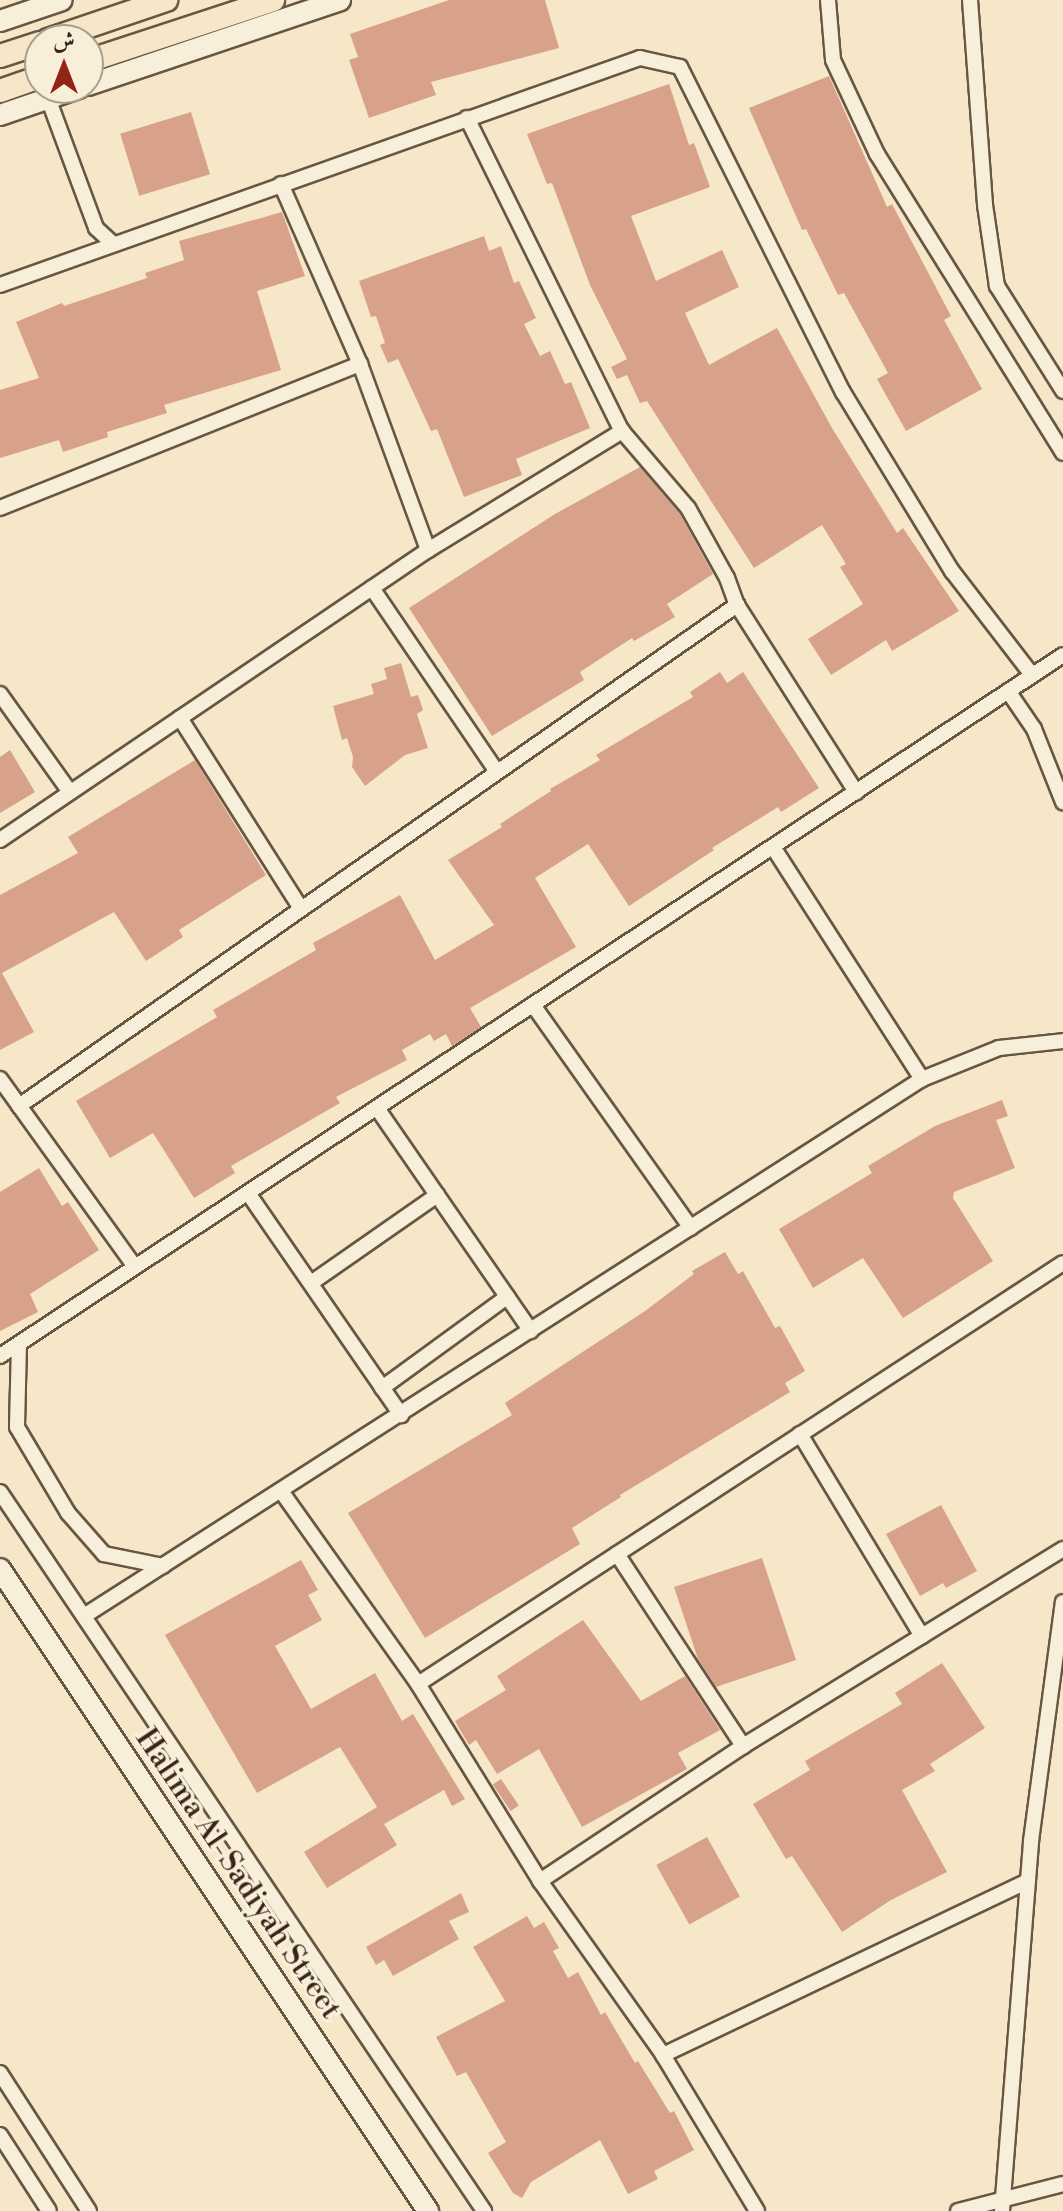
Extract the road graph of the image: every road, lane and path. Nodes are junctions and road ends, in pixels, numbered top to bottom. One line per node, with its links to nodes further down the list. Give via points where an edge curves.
1 (62, 0): 7 (street)
2 (166, 0): 8 (main road)
3 (273, 0): 11 (main road)
4 (340, 0): 12 (street)
5 (828, 0): 25 (street, via 833,60 877,154)
6 (970, 0): 23 (street, via 985,205 997,286)
7 (0, 21)
8 (95, 24)
9 (24, 48): 10 (main road)
10 (0, 56)
11 (104, 56)
12 (104, 80)
13 (24, 89): 14 (main road)
14 (0, 91)
15 (24, 100): 17 (street)
16 (50, 104): 20 (street, via 96,228)
17 (0, 115)
18 (467, 118): 19 (street); 24 (street); 31 (street, via 640,58 680,67 843,392 952,571)
19 (281, 184): 20 (street); 22 (street)
20 (113, 244): 21 (street)
21 (0, 285)
22 (360, 364): 26 (street); 27 (street)
23 (1063, 391)
24 (622, 431): 27 (street); 29 (street, via 688,508)
25 (1063, 453)
26 (0, 508)
27 (428, 550): 28 (street)
28 (372, 588): 34 (street); 35 (street)
29 (737, 605): 35 (street); 37 (street)
30 (1063, 655): 31 (street)
31 (1032, 675): 32 (street)
32 (1008, 691): 37 (street); 38 (street, via 1034,729)
33 (0, 694): 36 (street)
34 (180, 718): 36 (street); 41 (street)
35 (497, 772): 41 (street)
36 (70, 792): 39 (street)
37 (856, 792): 40 (street)
38 (1063, 802)
39 (0, 840)
40 (773, 847): 42 (street); 45 (street)
41 (301, 909): 46 (street)
42 (533, 1005): 47 (street); 50 (street)
43 (1063, 1041): 45 (street, via 999,1048)
44 (0, 1079): 46 (street)
45 (922, 1079): 50 (street)
46 (19, 1106): 52 (street)
47 (377, 1108): 48 (street); 49 (street)
48 (248, 1193): 52 (street); 53 (street)
49 (437, 1195): 53 (street); 54 (street)
50 (691, 1228): 55 (street)
51 (1063, 1263): 60 (street)
52 (135, 1267): 56 (street)
53 (311, 1283): 58 (street)
54 (507, 1297): 55 (street); 58 (street)
55 (531, 1331): 59 (street)
56 (19, 1344): 57 (street); 65 (street, via 17,1427 68,1513 104,1554)
57 (0, 1356)
58 (382, 1388): 59 (street)
59 (401, 1415): 61 (street)
60 (800, 1434): 64 (street); 69 (street)
61 (281, 1491): 65 (street); 70 (street)
62 (0, 1492): 68 (street)
63 (1063, 1549): 69 (street)
64 (617, 1554): 70 (street); 71 (street)
65 (163, 1566): 68 (street)
66 (0, 1569): 81 (street, Halima Al-Sadiyah Street)
67 (1063, 1610): 73 (street)
68 (84, 1616): 82 (street)
69 (922, 1636): 71 (street)
70 (418, 1684): 72 (street)
71 (743, 1746): 72 (street)
72 (540, 1881): 74 (street)
73 (1028, 1881): 74 (street); 78 (street)
74 (663, 2055): 83 (street)
75 (0, 2073): 80 (street)
76 (0, 2135): 79 (street)
77 (1063, 2184): 78 (street)
78 (1003, 2205): 84 (street)
79 (49, 2211)
80 (89, 2211)
81 (428, 2211)
82 (484, 2211)
83 (757, 2211)
84 (958, 2211)

